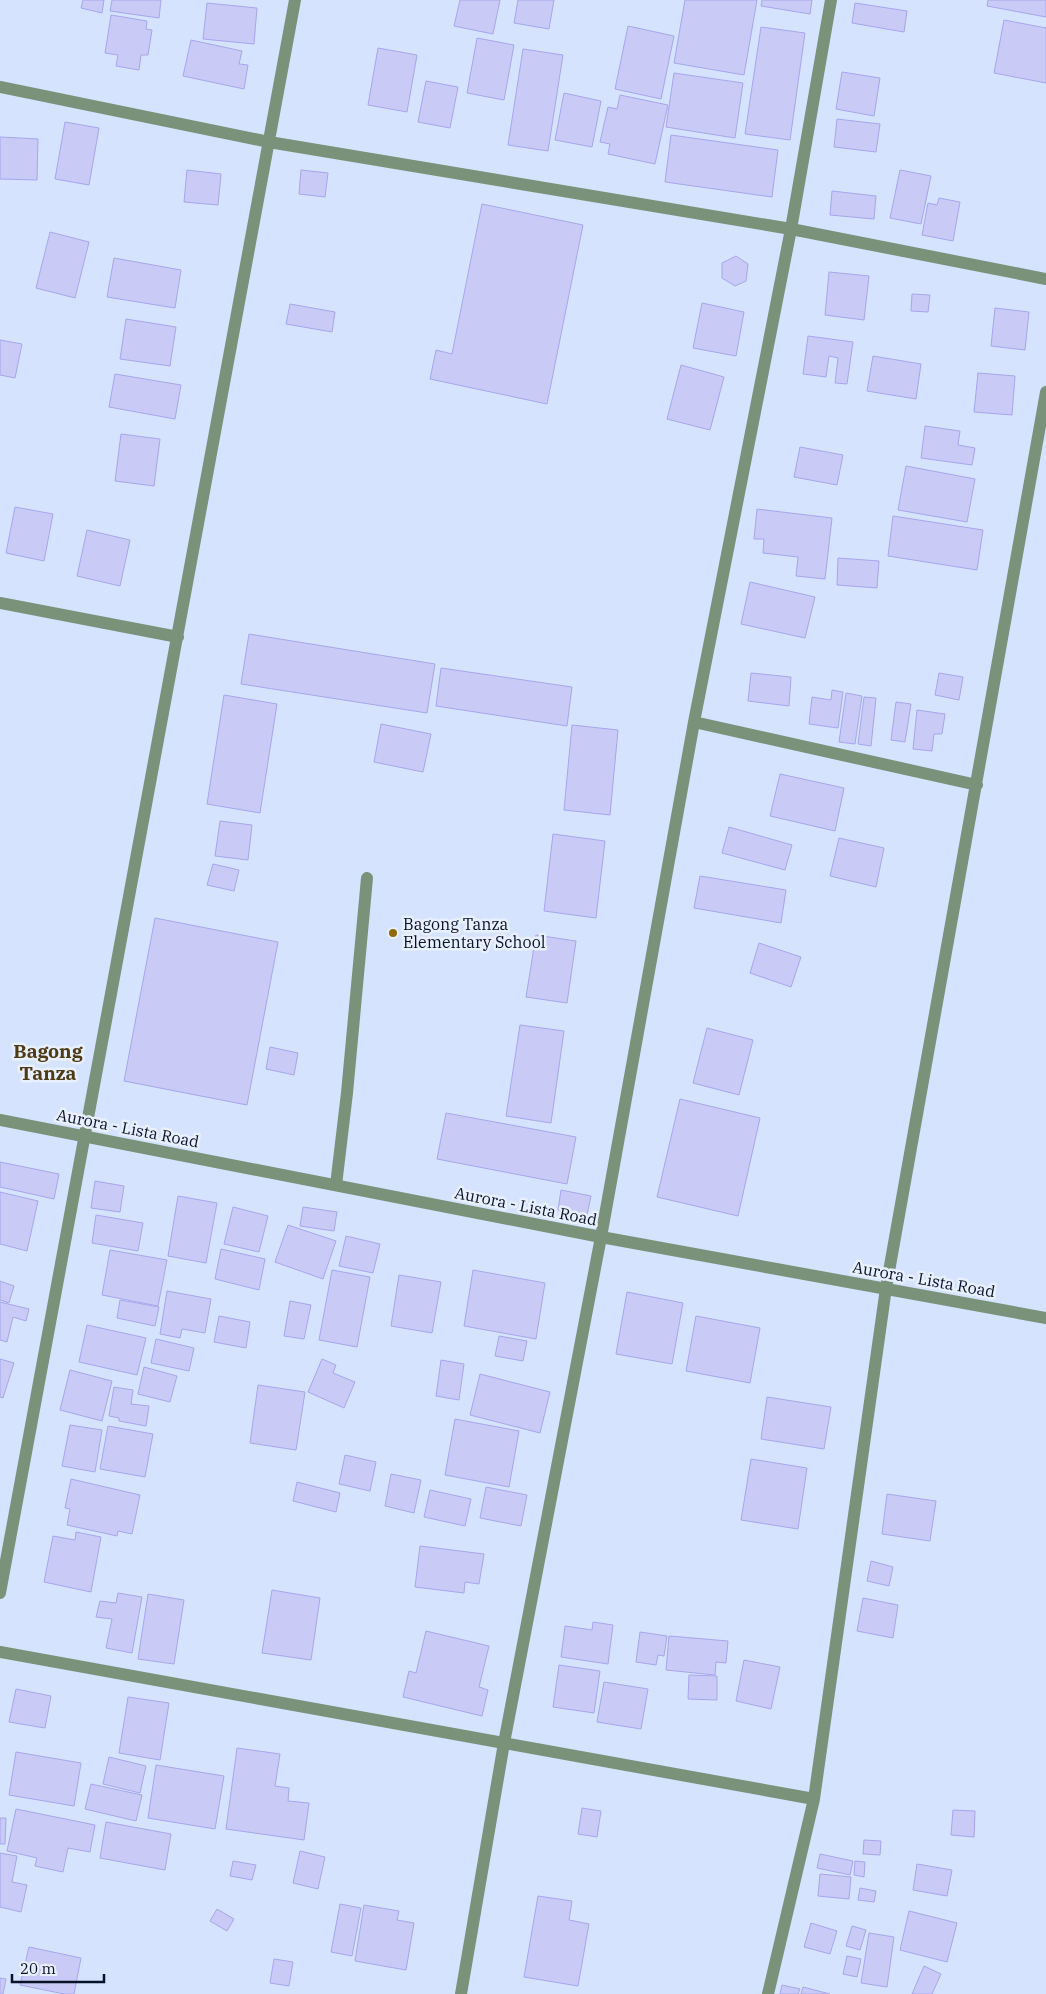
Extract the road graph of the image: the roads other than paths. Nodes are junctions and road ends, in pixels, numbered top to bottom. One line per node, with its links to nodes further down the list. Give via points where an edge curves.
1 (295, 0): 4 (street)
2 (831, 0): 5 (street)
3 (0, 87): 4 (street)
4 (269, 142): 5 (street); 9 (street)
5 (791, 229): 6 (street); 10 (street)
6 (1046, 279)
7 (1046, 392): 11 (street)
8 (0, 603): 9 (street)
9 (178, 637): 14 (street)
10 (694, 722): 11 (street); 16 (street)
11 (977, 785): 17 (street)
12 (367, 878): 15 (street)
13 (0, 1120): 14 (street, Aurora - Lista Road)
14 (86, 1135): 15 (street, Aurora - Lista Road); 19 (street)
15 (336, 1186): 16 (street, Aurora - Lista Road)
16 (601, 1237): 17 (street, Aurora - Lista Road); 21 (street)
17 (886, 1288): 18 (street, Aurora - Lista Road); 22 (street)
18 (1046, 1318)
19 (0, 1593)
20 (0, 1652): 21 (street)
21 (504, 1743): 22 (street); 23 (street)
22 (814, 1799): 24 (street)
23 (461, 1994)
24 (768, 1994)

